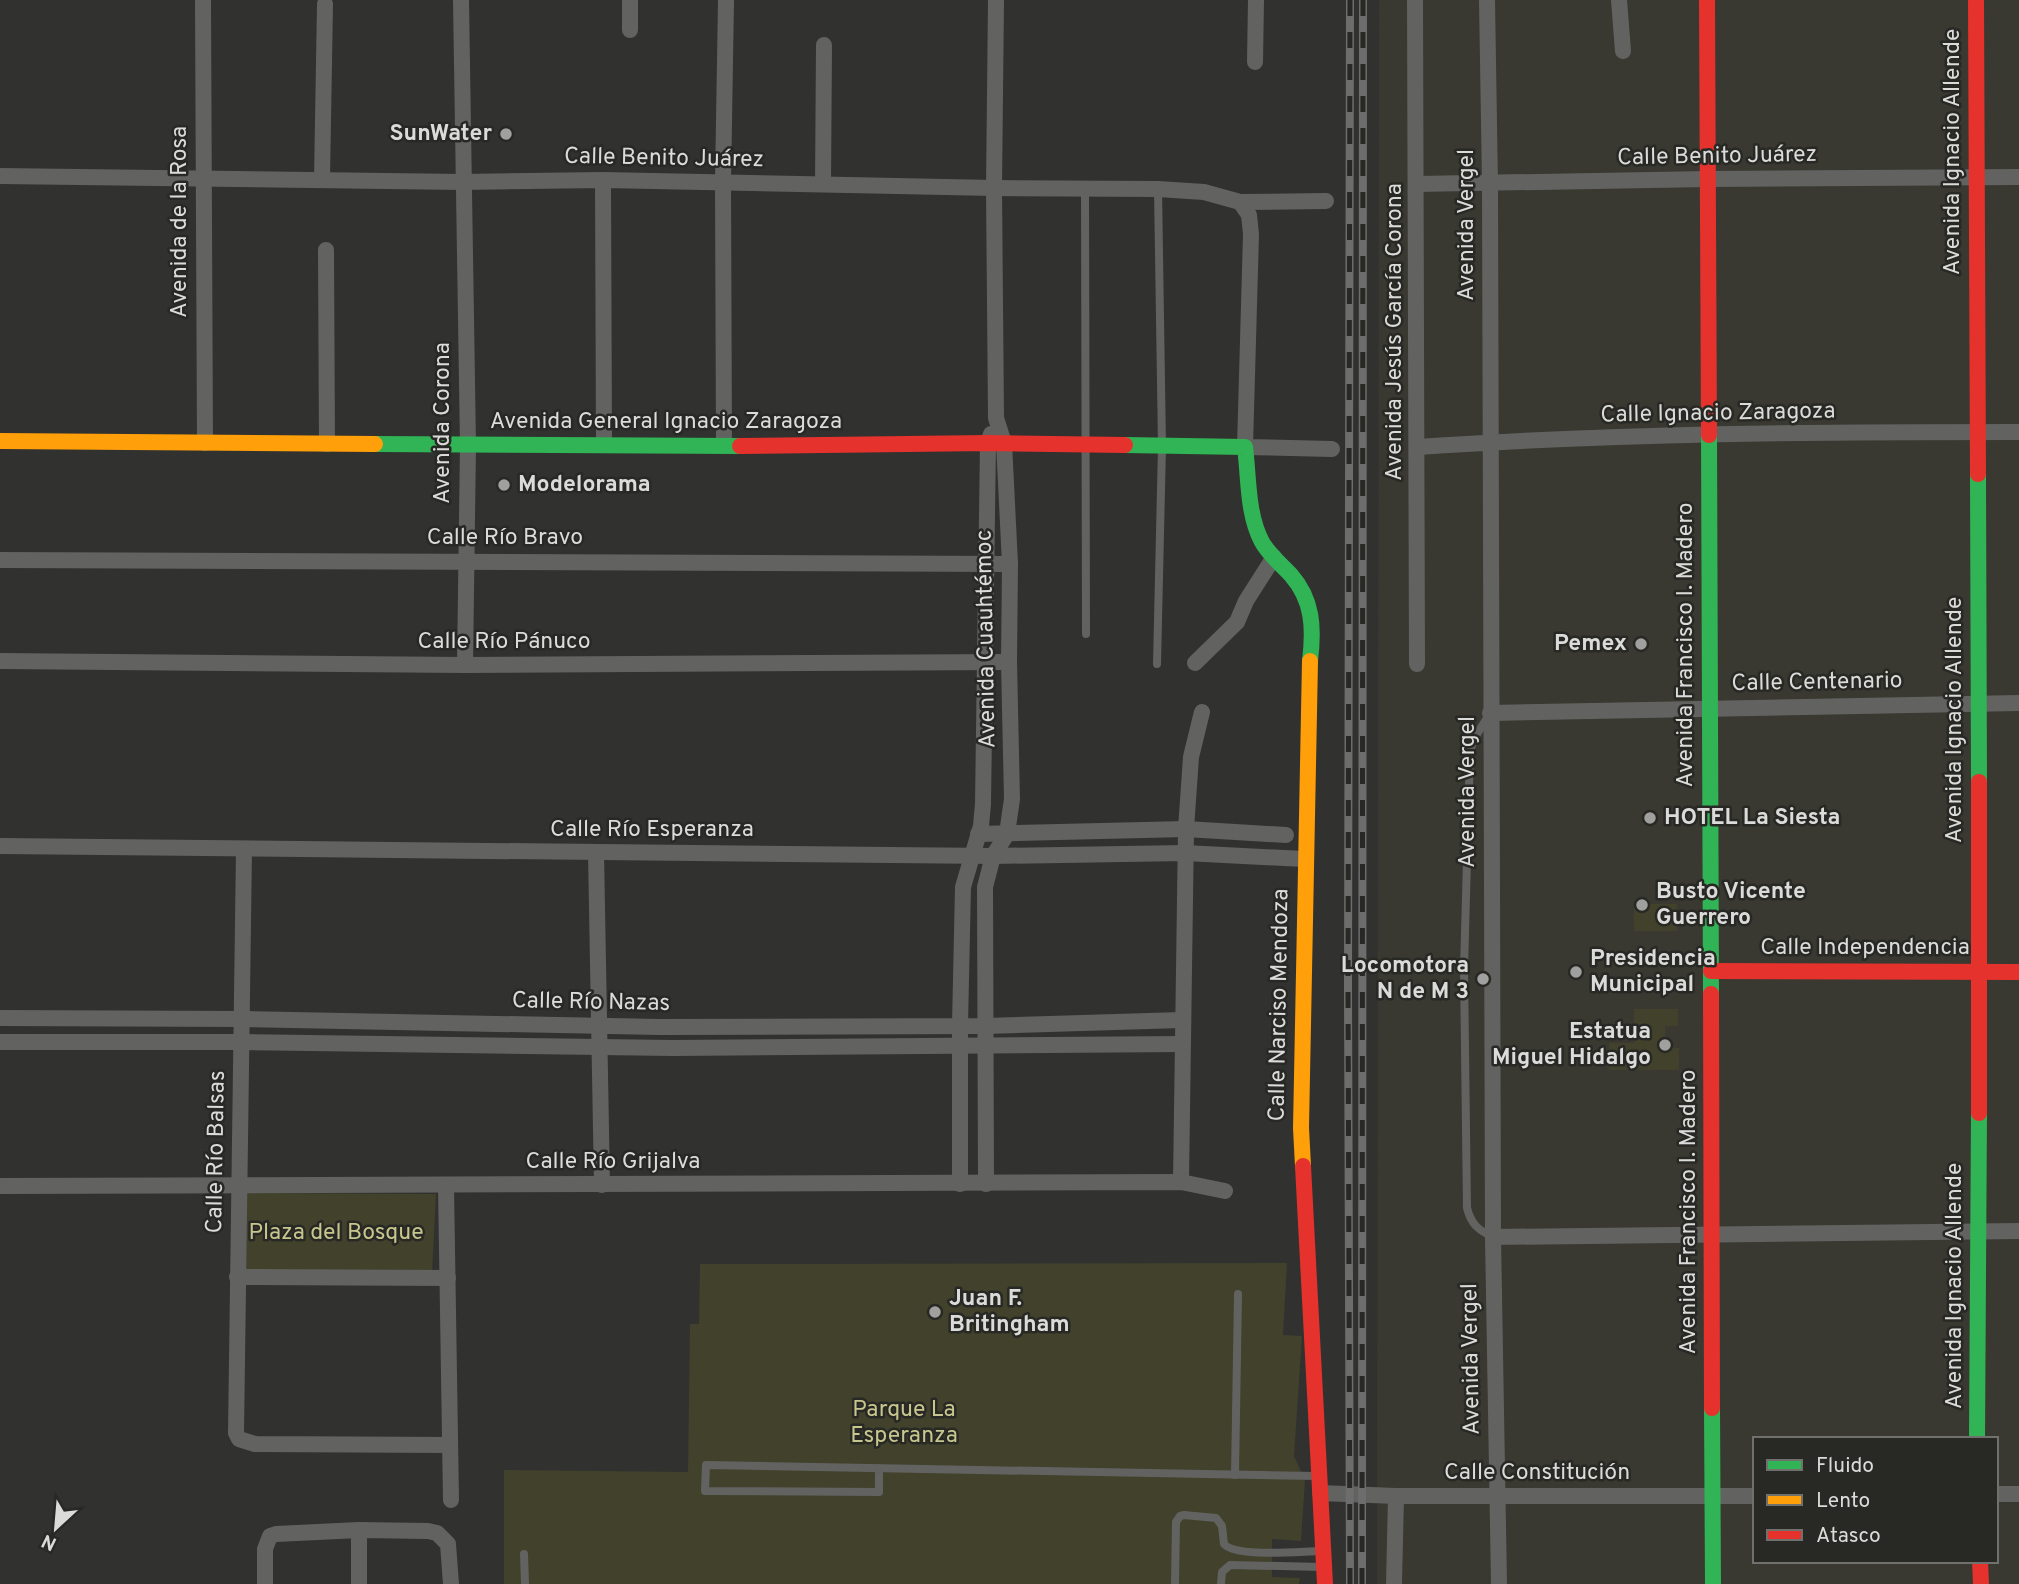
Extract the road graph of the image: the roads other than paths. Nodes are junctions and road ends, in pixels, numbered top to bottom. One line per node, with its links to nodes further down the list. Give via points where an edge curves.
1 (202, 0): 20 (street, Avenida de la Rosa)
2 (461, 0): 24 (street, Avenida Corona)
3 (630, 0): 13 (street)
4 (726, 0): 25 (street)
5 (996, 0): 29 (street, Avenida Cuauhtémoc)
6 (1256, 0): 16 (street)
7 (1415, 0): 27 (street, Avenida Jesús García Corona)
8 (1487, 0): 28 (street, Avenida Vergel)
9 (1619, 0): 15 (street)
10 (1707, 0): 22 (main road, Avenida Francisco I. Madero)
11 (1976, 0): 18 (main road, Avenida Ignacio Allende)
12 (325, 4): 21 (street)
13 (630, 30)
14 (824, 45): 26 (street)
15 (1623, 51)
16 (1255, 62)
17 (0, 177): 20 (street, Calle Benito Juárez)
18 (1975, 177): 19 (street, Calle Benito Juárez); 22 (street, Calle Benito Juárez); 36 (main road, Avenida Ignacio Allende)
19 (2019, 177)
20 (202, 179): 21 (street, Calle Benito Juárez); 41 (street, Avenida de la Rosa)
21 (322, 179): 24 (street, Calle Benito Juárez)
22 (1707, 179): 28 (street, Calle Benito Juárez); 38 (main road, Avenida Francisco I. Madero)
23 (603, 180): 24 (street, Calle Benito Juárez); 25 (street, Calle Benito Juárez); 47 (street)
24 (462, 182): 46 (street, Avenida Corona)
25 (723, 182): 26 (street, Calle Benito Juárez); 48 (street)
26 (823, 184): 29 (street, Calle Benito Juárez)
27 (1416, 184): 28 (street, Calle Benito Juárez); 51 (street, Avenida Jesús García Corona)
28 (1490, 184): 40 (street, Avenida Vergel)
29 (994, 188): 30 (street, Calle Benito Juárez); 35 (street, Avenida Cuauhtémoc)
30 (1085, 189): 31 (street, Calle Benito Juárez); 45 (lane)
31 (1158, 189): 33 (street, Calle Benito Juárez, via 1204,192); 49 (lane)
32 (1326, 201): 33 (street, Calle Benito Juárez)
33 (1240, 202): 50 (street, via 1249,215 1251,234)
34 (326, 250): 44 (street)
35 (996, 418): 42 (street, Avenida Cuauhtémoc); 43 (street, Avenida Cuauhtémoc)
36 (1976, 432): 37 (street, Calle Ignacio Zaragoza); 38 (street, Calle Ignacio Zaragoza); 66 (main road, Avenida Ignacio Allende)
37 (2019, 432)
38 (1708, 436): 40 (street, Calle Ignacio Zaragoza); 68 (main road, Avenida Francisco I. Madero)
39 (0, 441): 41 (main road, Avenida General Ignacio Zaragoza)
40 (1489, 442): 51 (street, Calle Ignacio Zaragoza); 70 (street, Avenida Vergel)
41 (205, 443): 44 (main road, Avenida General Ignacio Zaragoza)
42 (988, 443): 43 (main road, Avenida General Ignacio Zaragoza); 48 (main road, Avenida General Ignacio Zaragoza); 56 (street, Avenida Cuauhtémoc)
43 (1004, 443): 45 (main road, Avenida General Ignacio Zaragoza); 57 (street, Avenida Cuauhtémoc)
44 (327, 444): 46 (main road, Avenida General Ignacio Zaragoza)
45 (1086, 444): 49 (main road, Avenida General Ignacio Zaragoza); 58 (lane)
46 (468, 445): 47 (main road, Avenida General Ignacio Zaragoza); 55 (street, Avenida Corona)
47 (604, 445): 48 (main road, Avenida General Ignacio Zaragoza)
48 (724, 446)
49 (1162, 446): 50 (main road, Avenida General Ignacio Zaragoza); 63 (lane)
50 (1245, 446): 52 (street, Avenida General Ignacio Zaragoza); 53 (main road, Calle Narciso Mendoza, via 1251,509 1263,544)
51 (1418, 447): 64 (street, Avenida Jesús García Corona)
52 (1332, 449)
53 (1274, 557): 62 (street, via 1237,622); 81 (main road, Calle Narciso Mendoza, via 1299,584 1312,614)
54 (0, 560): 55 (street, Calle Río Bravo)
55 (466, 560): 56 (street, Calle Río Bravo); 65 (street, Avenida Corona)
56 (985, 564): 57 (street, Calle Río Bravo); 60 (street, Avenida Cuauhtémoc)
57 (1010, 564): 61 (street, Avenida Cuauhtémoc)
58 (1086, 634)
59 (0, 661): 65 (street, Calle Río Pánuco)
60 (984, 662): 61 (street, Calle Río Pánuco); 65 (street, Calle Río Pánuco); 72 (street, Avenida Cuauhtémoc, via 983,804)
61 (1009, 662): 73 (street, Avenida Cuauhtémoc, via 1012,799)
62 (1195, 663)
63 (1157, 664)
64 (1418, 664)
65 (466, 665)
66 (1978, 703): 67 (street, Calle Centenario); 68 (street, Calle Centenario); 83 (main road, Avenida Ignacio Allende)
67 (2019, 703)
68 (1709, 707): 70 (street, Calle Centenario); 82 (main road, Avenida Francisco I. Madero)
69 (1202, 712): 71 (street, via 1191,757)
70 (1490, 713): 108 (street, Avenida Vergel); 108 (lane, via 1470,750 1464,970 1467,1208 1478,1229)
71 (1186, 829): 73 (street); 74 (street); 78 (street)
72 (978, 834): 73 (street); 79 (street, Avenida Cuauhtémoc)
73 (1007, 834): 80 (street, Avenida Cuauhtémoc)
74 (1286, 835)
75 (0, 846): 76 (street, Calle Río Esperanza)
76 (244, 849): 77 (street, Calle Río Esperanza); 86 (street, Calle Río Balsas)
77 (596, 852): 79 (street, Calle Río Esperanza); 90 (street)
78 (1185, 853): 80 (street, Calle Río Esperanza); 81 (street, Calle Río Esperanza); 87 (street)
79 (970, 856): 80 (street, Calle Río Esperanza); 88 (street, Avenida Cuauhtémoc, via 963,887)
80 (993, 856): 89 (street, Avenida Cuauhtémoc, via 985,887)
81 (1304, 859): 116 (main road, Calle Narciso Mendoza, via 1301,1128)
82 (1711, 971): 83 (main road, Calle Independencia); 107 (main road, Avenida Francisco I. Madero)
83 (1980, 972): 84 (main road, Calle Independencia); 105 (main road, Avenida Ignacio Allende)
84 (2019, 972)
85 (0, 1018): 86 (street, Calle Río Nazas)
86 (242, 1018): 90 (street, Calle Río Nazas); 92 (street, Calle Río Balsas)
87 (1182, 1020): 89 (street, Calle Río Nazas); 93 (street)
88 (960, 1025): 89 (street, Calle Río Nazas); 90 (street, Calle Río Nazas); 95 (street, Avenida Cuauhtémoc)
89 (986, 1026): 94 (street, Avenida Cuauhtémoc)
90 (600, 1027): 96 (street)
91 (0, 1042): 92 (street, Calle Río Nazas)
92 (242, 1042): 96 (street, Calle Río Nazas); 100 (street, Calle Río Balsas)
93 (1182, 1044): 94 (street, Calle Río Nazas); 97 (street)
94 (986, 1046): 95 (street, Calle Río Nazas); 99 (street, Avenida Cuauhtémoc)
95 (960, 1047): 96 (street, Calle Río Nazas); 98 (street, Avenida Cuauhtémoc)
96 (600, 1048): 101 (street)
97 (1181, 1182): 99 (street, Calle Río Grijalva); 104 (street, Calle Río Grijalva)
98 (960, 1184): 99 (street, Calle Río Grijalva); 101 (street, Calle Río Grijalva)
99 (986, 1184)
100 (238, 1185): 102 (street, Calle Río Grijalva); 103 (street, Calle Río Grijalva); 109 (street, Calle Río Balsas)
101 (602, 1185): 103 (street, Calle Río Grijalva)
102 (0, 1186)
103 (446, 1186): 110 (street)
104 (1225, 1191)
105 (1979, 1230): 106 (street); 107 (street); 112 (main road, Avenida Ignacio Allende)
106 (2019, 1231)
107 (1712, 1234): 108 (street); 123 (main road, Avenida Francisco I. Madero)
108 (1493, 1237): 121 (street, Avenida Vergel)
109 (237, 1277): 110 (street); 113 (street, Calle Río Balsas, via 235,1424 239,1439 255,1444)
110 (447, 1278): 113 (street)
111 (1238, 1294): 115 (lane)
112 (1977, 1437)
113 (450, 1445): 124 (street)
114 (879, 1468): 114 (lane, via 706,1465 705,1491 879,1492); 115 (lane)
115 (1235, 1475): 116 (lane)
116 (1319, 1476): 117 (main road, Calle Narciso Mendoza)
117 (1320, 1493): 120 (street, Calle Constitución); 127 (main road, Calle Narciso Mendoza)
118 (1998, 1494): 119 (street)
119 (2019, 1494)
120 (1396, 1496): 121 (street, Calle Constitución); 136 (street)
121 (1498, 1496): 123 (street, Calle Constitución); 137 (street, Avenida Vergel)
122 (1753, 1496): 123 (street, Calle Constitución)
123 (1713, 1497): 138 (main road, Avenida Francisco I. Madero)
124 (451, 1500)
125 (359, 1530): 129 (street, via 276,1534 267,1541); 130 (street); 131 (street, via 437,1533 448,1544)
126 (524, 1554): 132 (lane)
127 (1324, 1559): 133 (lane, via 1231,1550 1224,1544 1216,1518 1180,1516 1176,1522); 134 (lane, via 1230,1565 1222,1572); 135 (main road, Calle Narciso Mendoza)
128 (1980, 1563): 139 (main road)
129 (265, 1584)
130 (359, 1584)
131 (451, 1584)
132 (524, 1584)
133 (1175, 1584)
134 (1221, 1584)
135 (1325, 1584)
136 (1394, 1584)
137 (1499, 1584)
138 (1713, 1584)
139 (1981, 1584)

